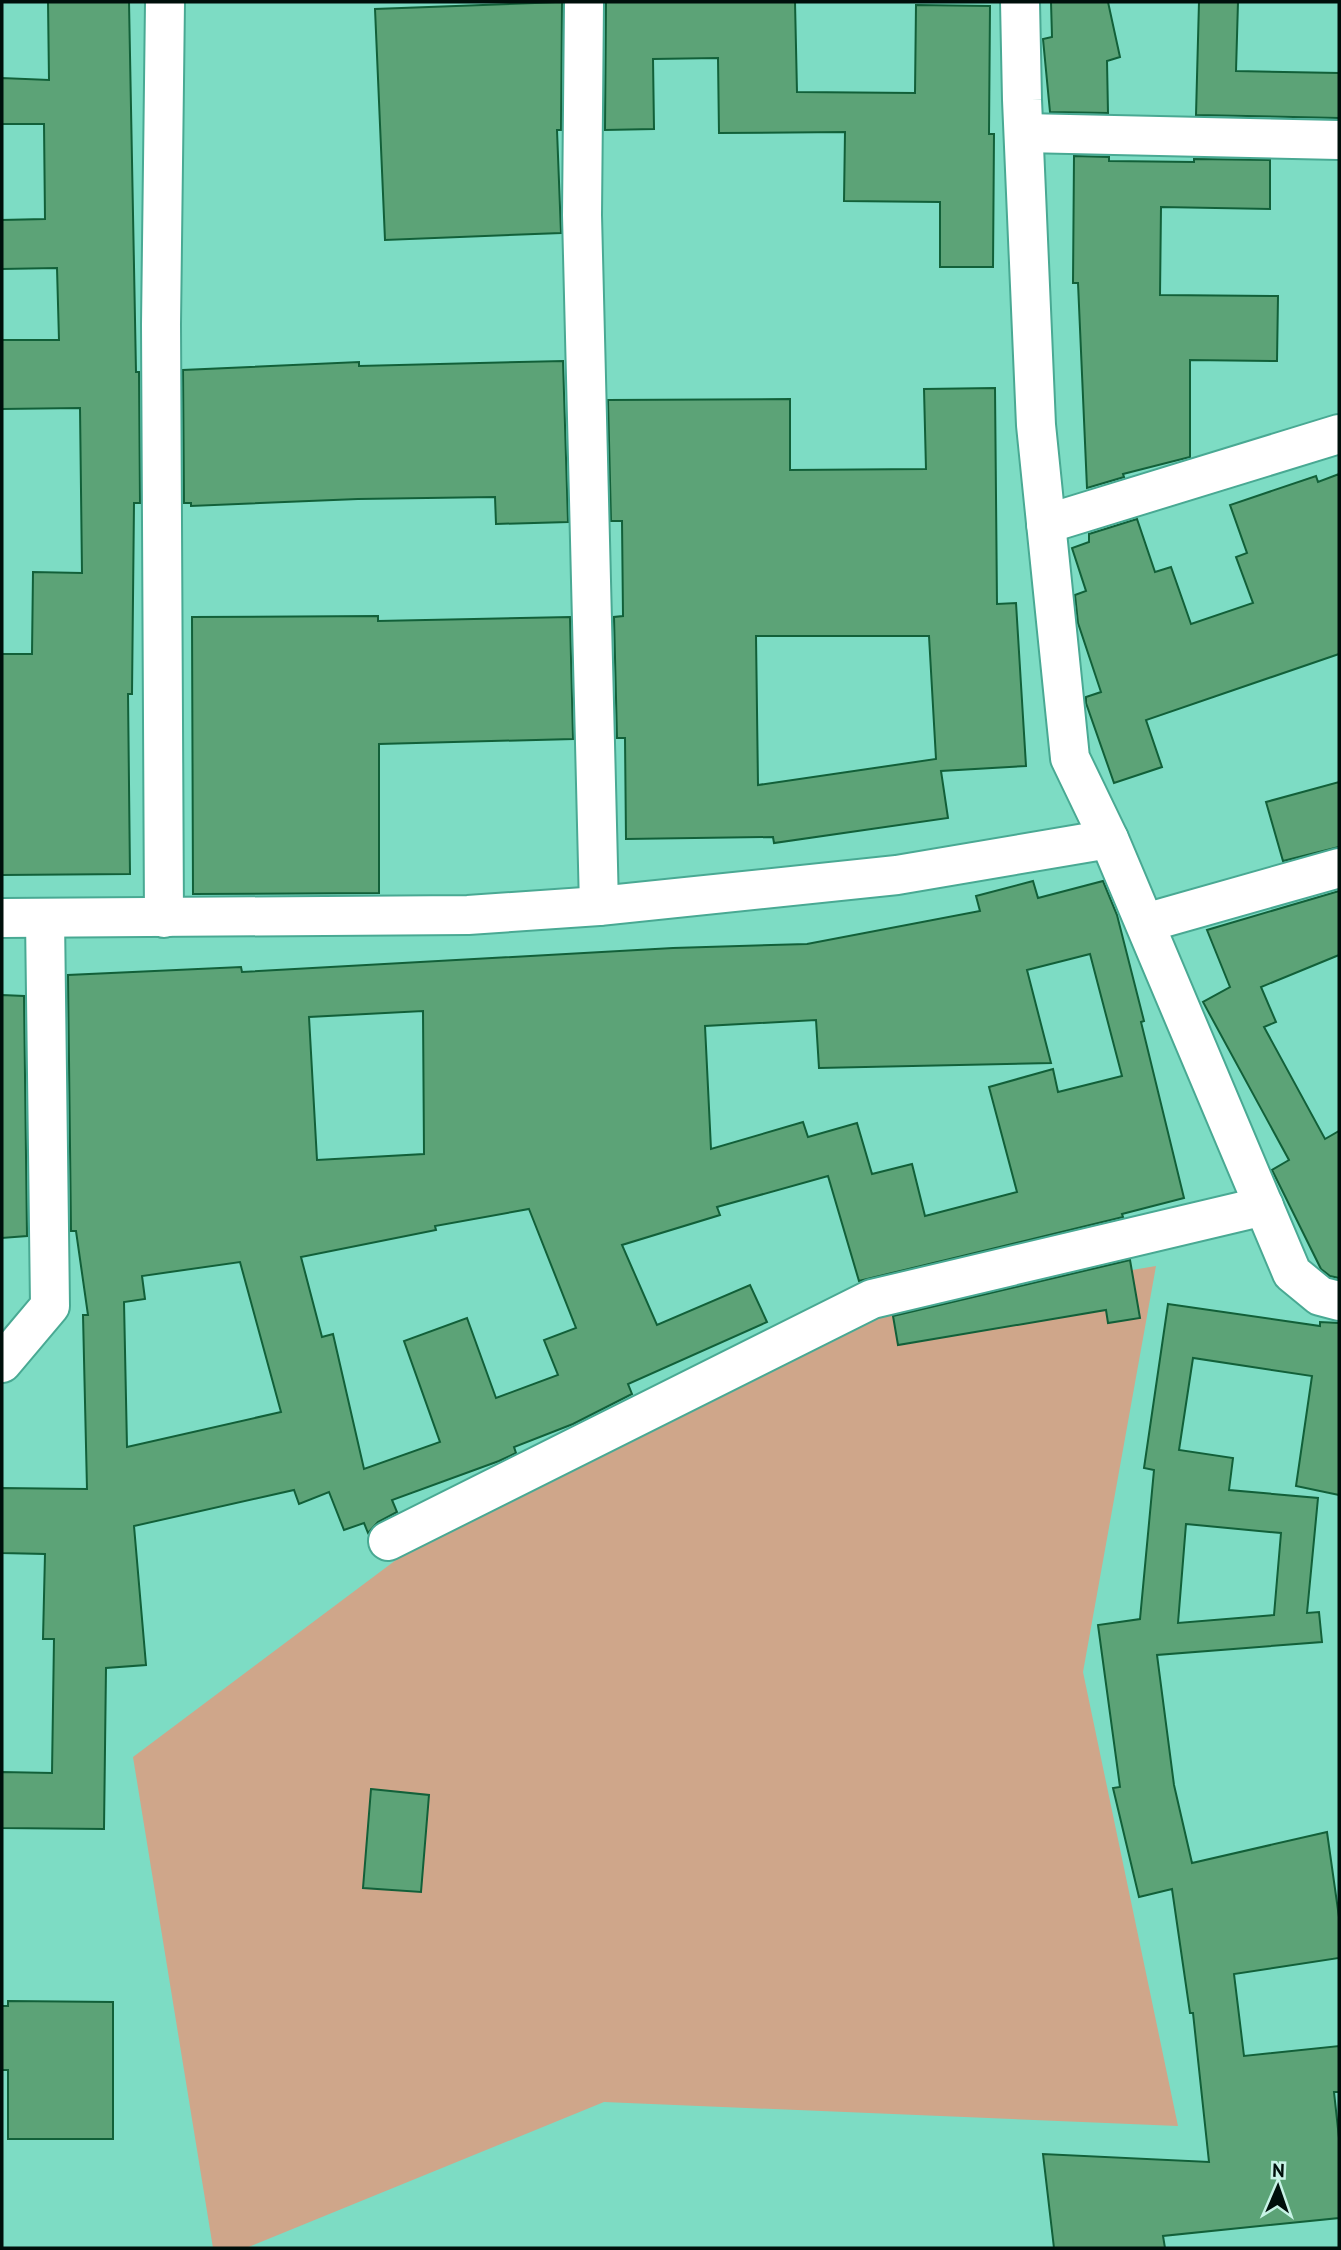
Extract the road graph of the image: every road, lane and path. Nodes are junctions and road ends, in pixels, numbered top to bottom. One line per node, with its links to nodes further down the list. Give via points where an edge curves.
1 (164, 2): 13 (street)
2 (584, 2): 10 (street, via 582,215)
3 (1020, 2): 4 (street)
4 (1024, 133): 5 (street); 7 (street, via 1036,425)
5 (1339, 140)
6 (1339, 434): 7 (street)
7 (1046, 524): 8 (street, via 1070,758)
8 (1109, 839): 10 (street, via 897,875); 14 (street)
9 (1339, 868): 14 (street)
10 (598, 906): 13 (street, via 468,915)
11 (2, 918): 12 (street)
12 (45, 918): 13 (street); 17 (street, via 50,1306)
13 (164, 918)
14 (1145, 923): 15 (street)
15 (1264, 1206): 16 (street, via 1292,1273 1320,1296); 18 (street, via 872,1299)
16 (1339, 1301)
17 (2, 1363)
18 (388, 1541)

